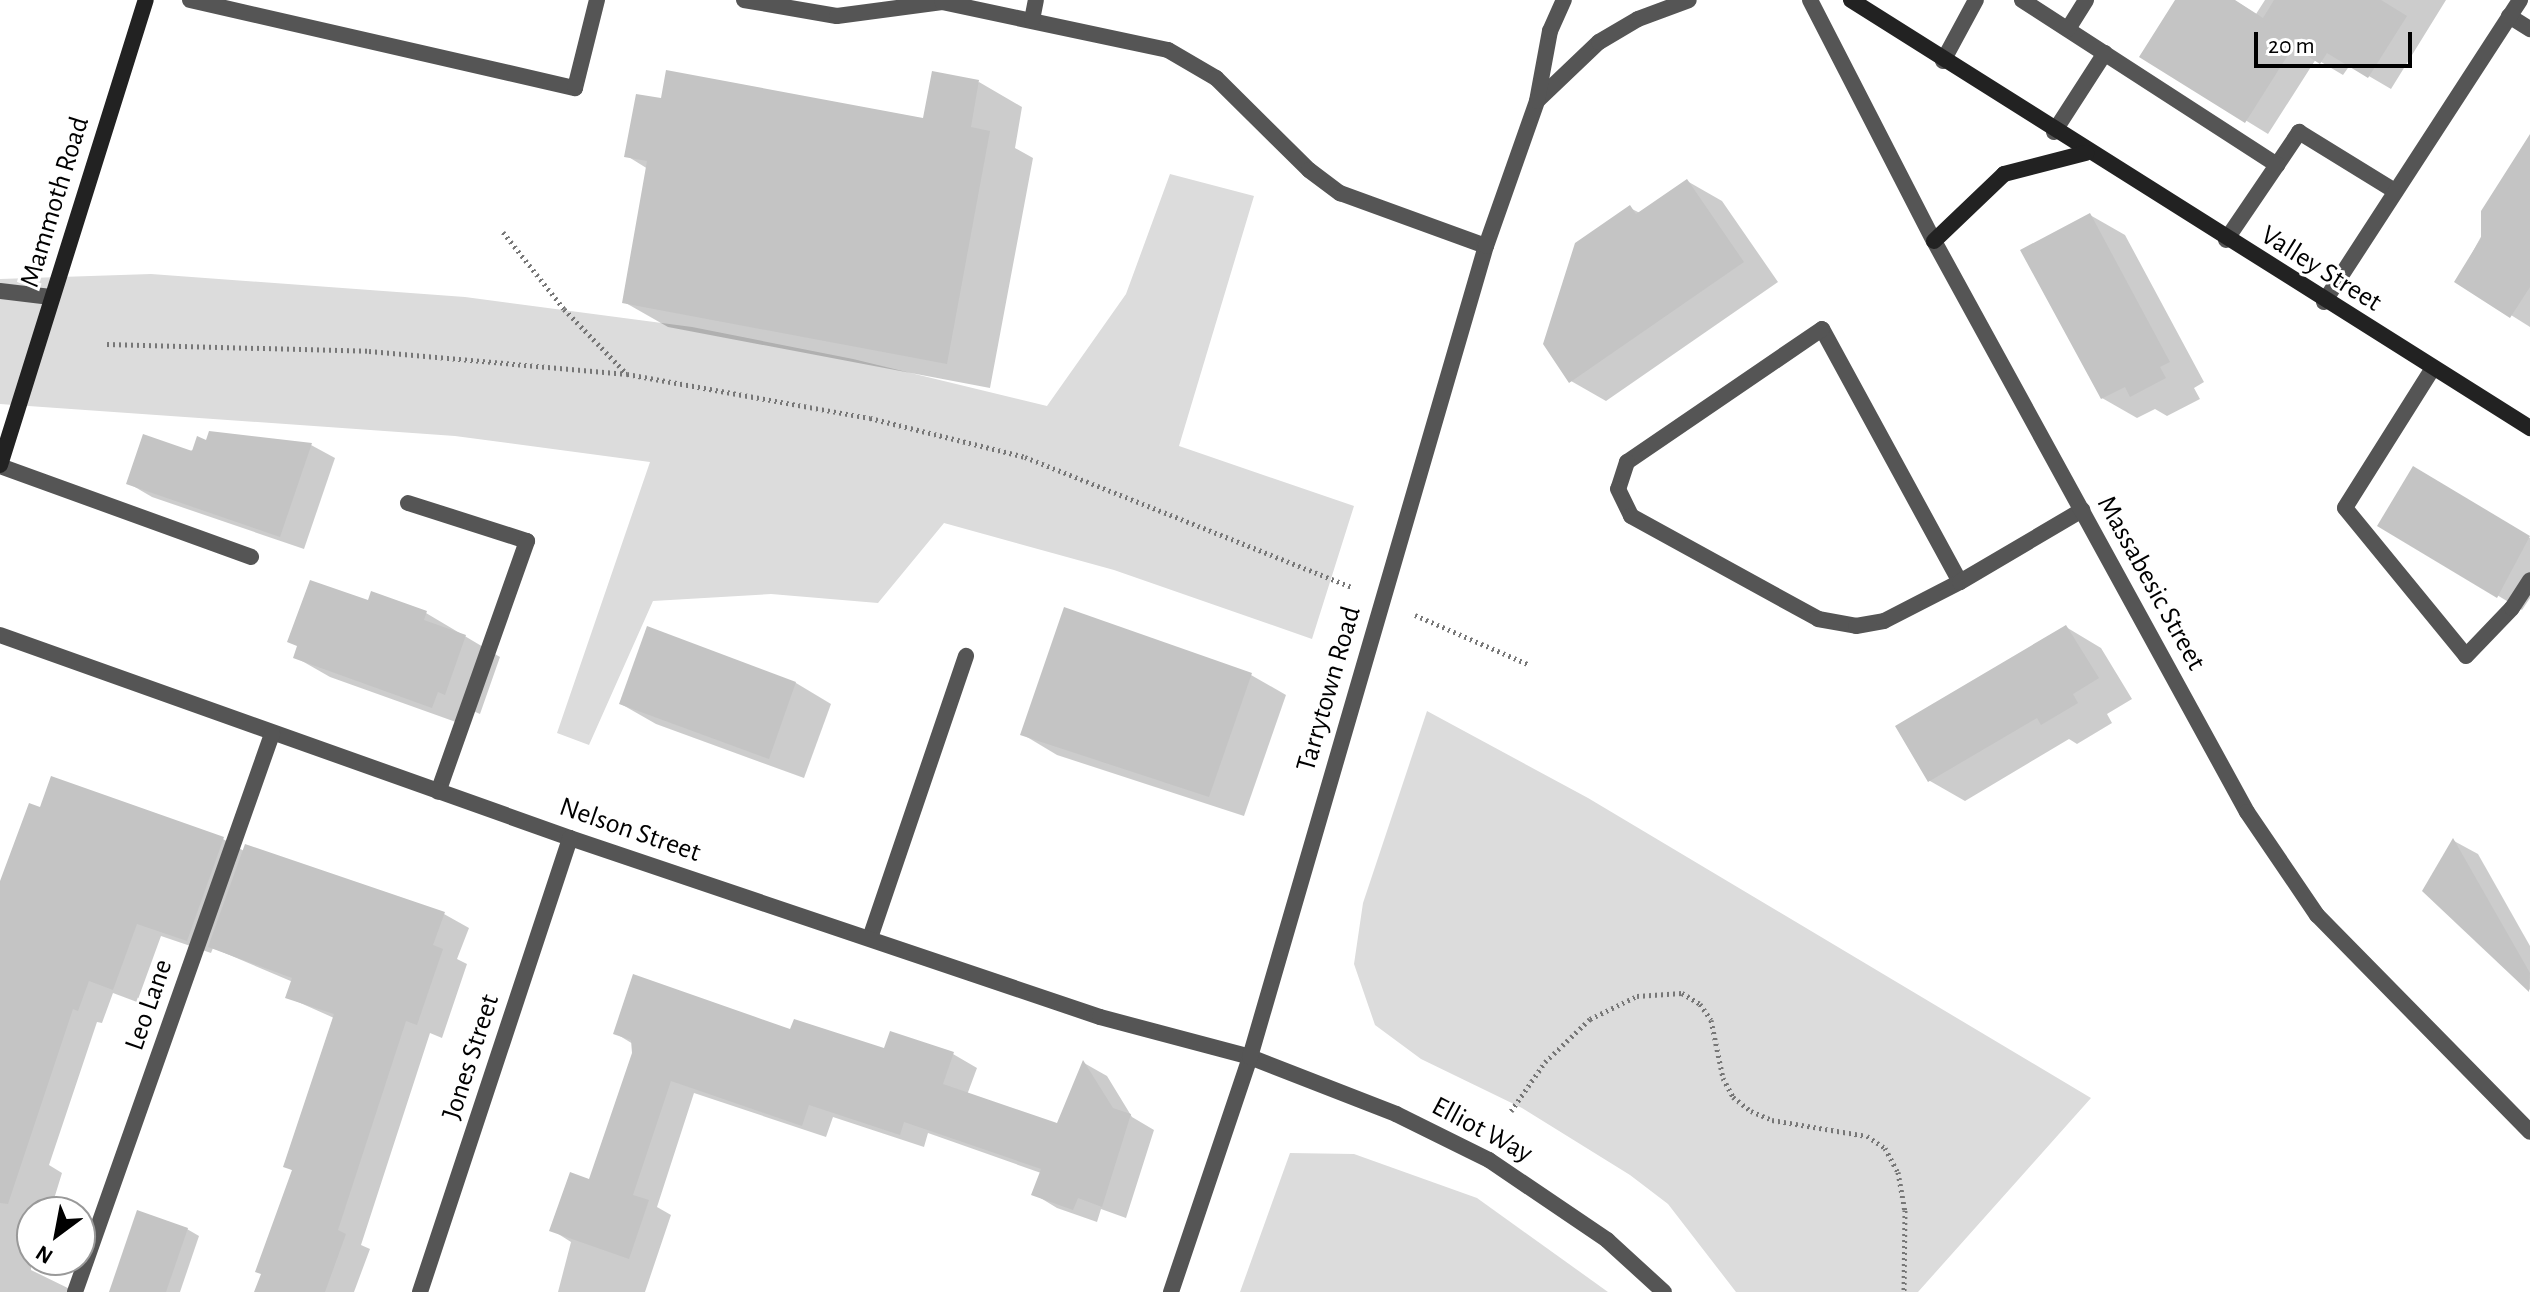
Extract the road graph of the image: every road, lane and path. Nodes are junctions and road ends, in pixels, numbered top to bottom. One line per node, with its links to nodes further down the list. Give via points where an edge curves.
1 (146, 0): 30 (main road, Mammoth Road)
2 (190, 0): 3 (street, via 575,88)
3 (597, 0)
4 (744, 0): 15 (street, via 837,16 942,2)
5 (1036, 0): 15 (street)
6 (1564, 0): 20 (street, Tarrytown Road, via 1550,31)
7 (1689, 0): 20 (street, Tarrytown Road, via 1638,19 1599,42)
8 (1810, 0): 27 (street, Massabesic Street)
9 (1851, 0): 19 (main road, Valley Street)
10 (1976, 0): 19 (street)
11 (2022, 0): 16 (street)
12 (2086, 0): 16 (street)
13 (2520, 0): 14 (street)
14 (2509, 16): 17 (street); 24 (street)
15 (1032, 20): 28 (street, via 1195,61 1340,193)
16 (2068, 29): 18 (street)
17 (2530, 29)
18 (2105, 53): 21 (street); 23 (street)
19 (1943, 61): 21 (main road, Valley Street)
20 (1537, 101): 28 (street, Tarrytown Road)
21 (2054, 132): 22 (main road, Valley Street)
22 (2086, 153): 26 (main road, Valley Street); 27 (main road, via 2004,174)
23 (2277, 165): 24 (street, via 2299,132); 26 (street)
24 (2395, 191): 31 (street)
25 (503, 232): 34 (path, via 564,309)
26 (2226, 240): 31 (main road, Valley Street)
27 (1934, 241): 38 (street, Massabesic Street)
28 (1486, 246): 42 (street, Tarrytown Road)
29 (0, 291): 30 (street)
30 (51, 297): 36 (main road, Mammoth Road)
31 (2324, 302): 33 (main road, Valley Street)
32 (107, 344): 34 (path, via 369,351)
33 (2433, 368): 35 (main road, Valley Street); 40 (street, via 2345,508 2466,656 2512,608)
34 (627, 374): 42 (path, via 870,418 1025,457)
35 (2530, 428)
36 (0, 466): 39 (street)
37 (408, 503): 47 (street, via 527,541)
38 (2082, 510): 41 (street); 52 (street, Massabesic Street, via 2281,865 2317,915)
39 (251, 557)
40 (2530, 580)
41 (1960, 582): 41 (street, via 1884,621 1856,626 1818,619 1631,516 1618,489 1627,462 1822,329)
42 (1382, 601): 45 (path); 50 (street, Tarrytown Road)
43 (0, 635): 46 (street, Nelson Street)
44 (966, 656): 49 (street)
45 (1530, 665)
46 (272, 734): 47 (street, Nelson Street); 53 (street, Leo Lane)
47 (438, 792): 48 (street, Nelson Street)
48 (570, 838): 49 (street, Nelson Street); 54 (street, Jones Street)
49 (870, 938): 50 (street, Nelson Street, via 1100,1017)
50 (1250, 1057): 55 (street, Tarrytown Road); 56 (street, Elliot Way, via 1384,1109 1489,1160 1595,1231)
51 (1511, 1111): 57 (path, via 1545,1062 1590,1019 1637,996 1682,993 1700,1004 1711,1020 1723,1078 1733,1097 1751,1111 1772,1120 1867,1136 1885,1148 1898,1172 1905,1210)
52 (2530, 1132)
53 (75, 1292)
54 (420, 1292)
55 (1171, 1292)
56 (1664, 1292)
57 (1904, 1292)

